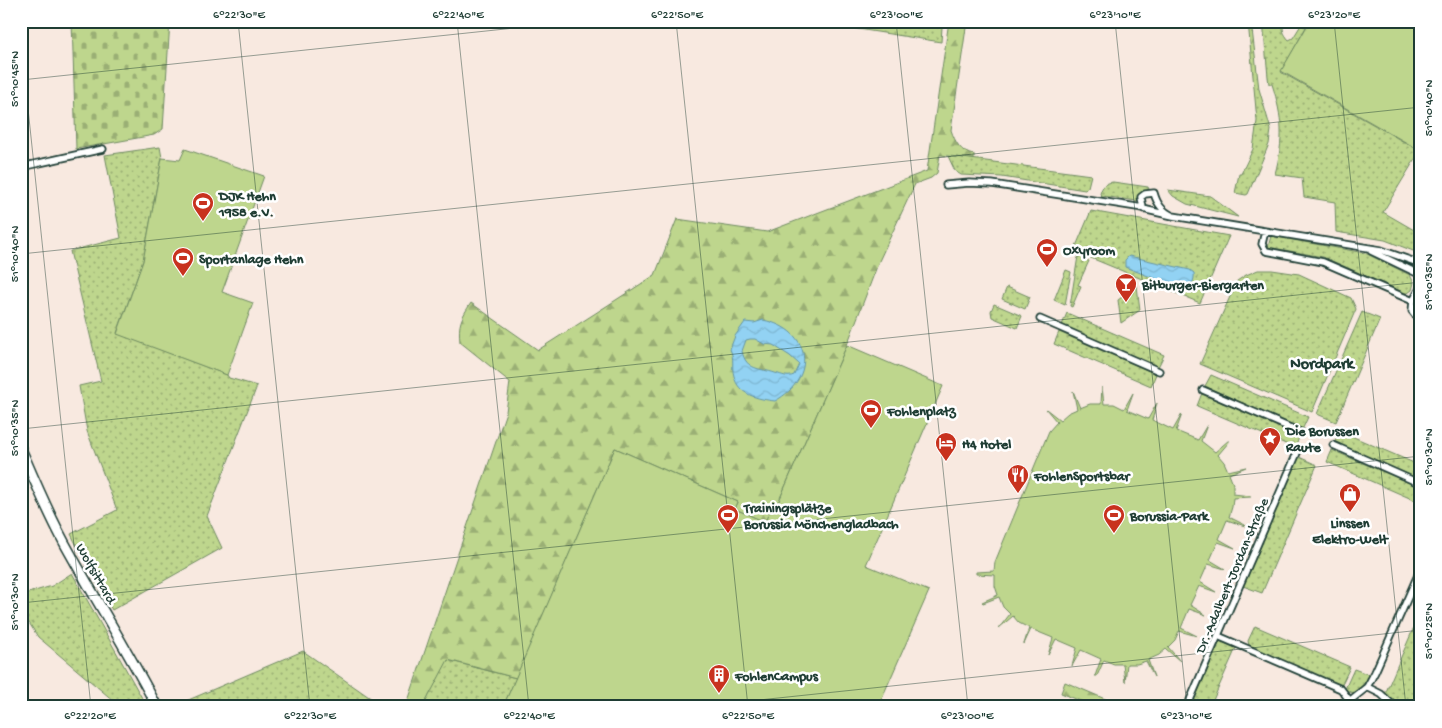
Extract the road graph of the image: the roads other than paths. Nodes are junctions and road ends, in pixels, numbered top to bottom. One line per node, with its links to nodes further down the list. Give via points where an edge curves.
1 (103, 149): 2 (street)
2 (21, 167)
3 (946, 185): 4 (street, via 1000,185)
4 (1143, 208): 5 (street); 5 (street, via 1144,194 1154,193 1161,208)
5 (1173, 216): 6 (street)
6 (1265, 231): 7 (street); 11 (street, via 1262,244 1266,251 1323,262)
7 (1362, 247): 8 (street); 9 (street)
8 (1421, 264)
9 (1421, 275)
10 (1421, 286): 11 (street)
11 (1413, 301): 13 (street, via 1412,311)
12 (1040, 319): 14 (street)
13 (1421, 322)
14 (1159, 371)
15 (1203, 390): 16 (street)
16 (1302, 433)
17 (1333, 445): 20 (street)
18 (21, 449): 25 (street, Wolfsittard, via 69,552)
19 (1297, 452): 22 (street, Dr.-Adalbert-Jordan-Straße)
20 (1421, 484)
21 (1421, 568): 23 (street)
22 (1218, 636): 24 (street, via 1342,689); 26 (street, Dr.-Adalbert-Jordan-Straße)
23 (1367, 687): 24 (street); 28 (street, via 1382,694)
24 (1350, 701): 27 (street)
25 (157, 707)
26 (1187, 707)
27 (1342, 707)
28 (1395, 707)

